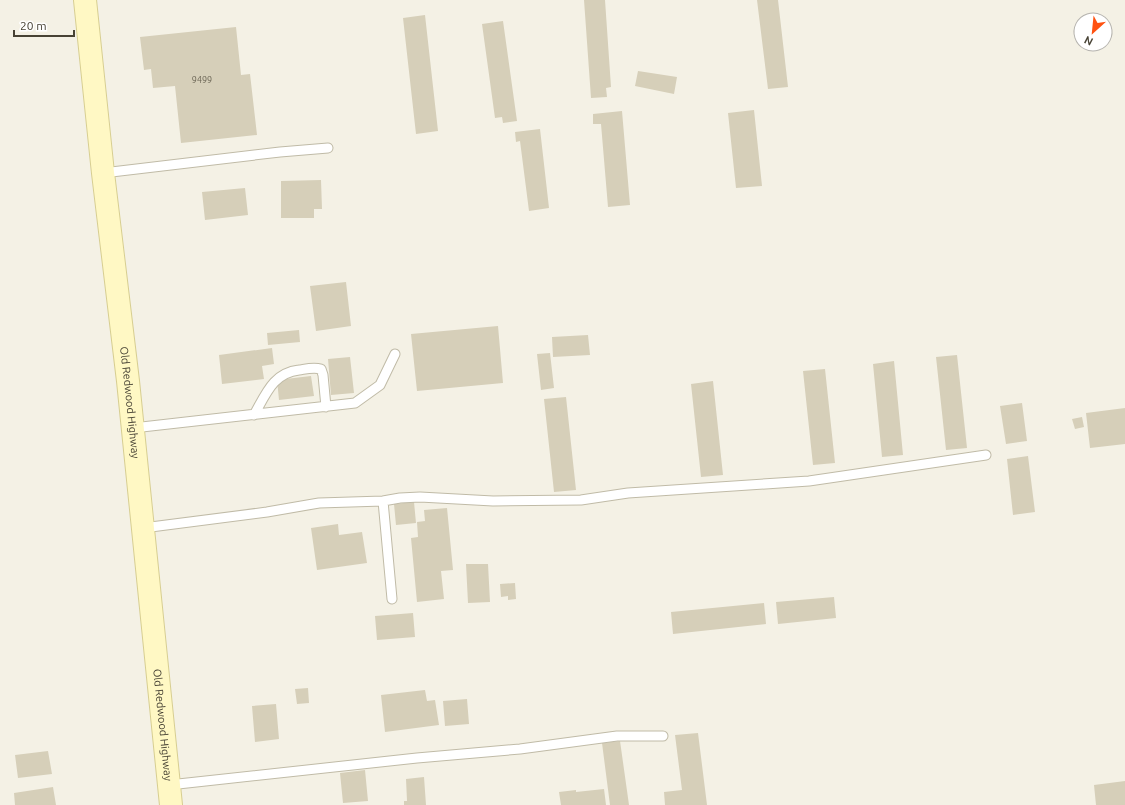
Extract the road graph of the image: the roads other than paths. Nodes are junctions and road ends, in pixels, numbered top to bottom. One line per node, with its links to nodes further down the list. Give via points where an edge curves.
1 (85, 0): 3 (main road, Old Redwood Highway)
2 (328, 148): 3 (lane)
3 (103, 173): 7 (main road, Old Redwood Highway)
4 (395, 354): 5 (lane, via 380,385 355,403)
5 (326, 407): 6 (lane); 6 (lane, via 323,375 320,369 314,368 287,371 278,378)
6 (254, 415): 7 (lane)
7 (133, 428): 10 (main road, Old Redwood Highway)
8 (986, 454): 9 (lane, via 809,481 628,493 581,500 493,501 420,497)
9 (383, 501): 10 (lane, via 319,503); 11 (lane)
10 (143, 528): 13 (main road, Old Redwood Highway)
11 (392, 599)
12 (663, 736): 13 (lane, via 617,736 520,749 417,758)
13 (170, 795)

